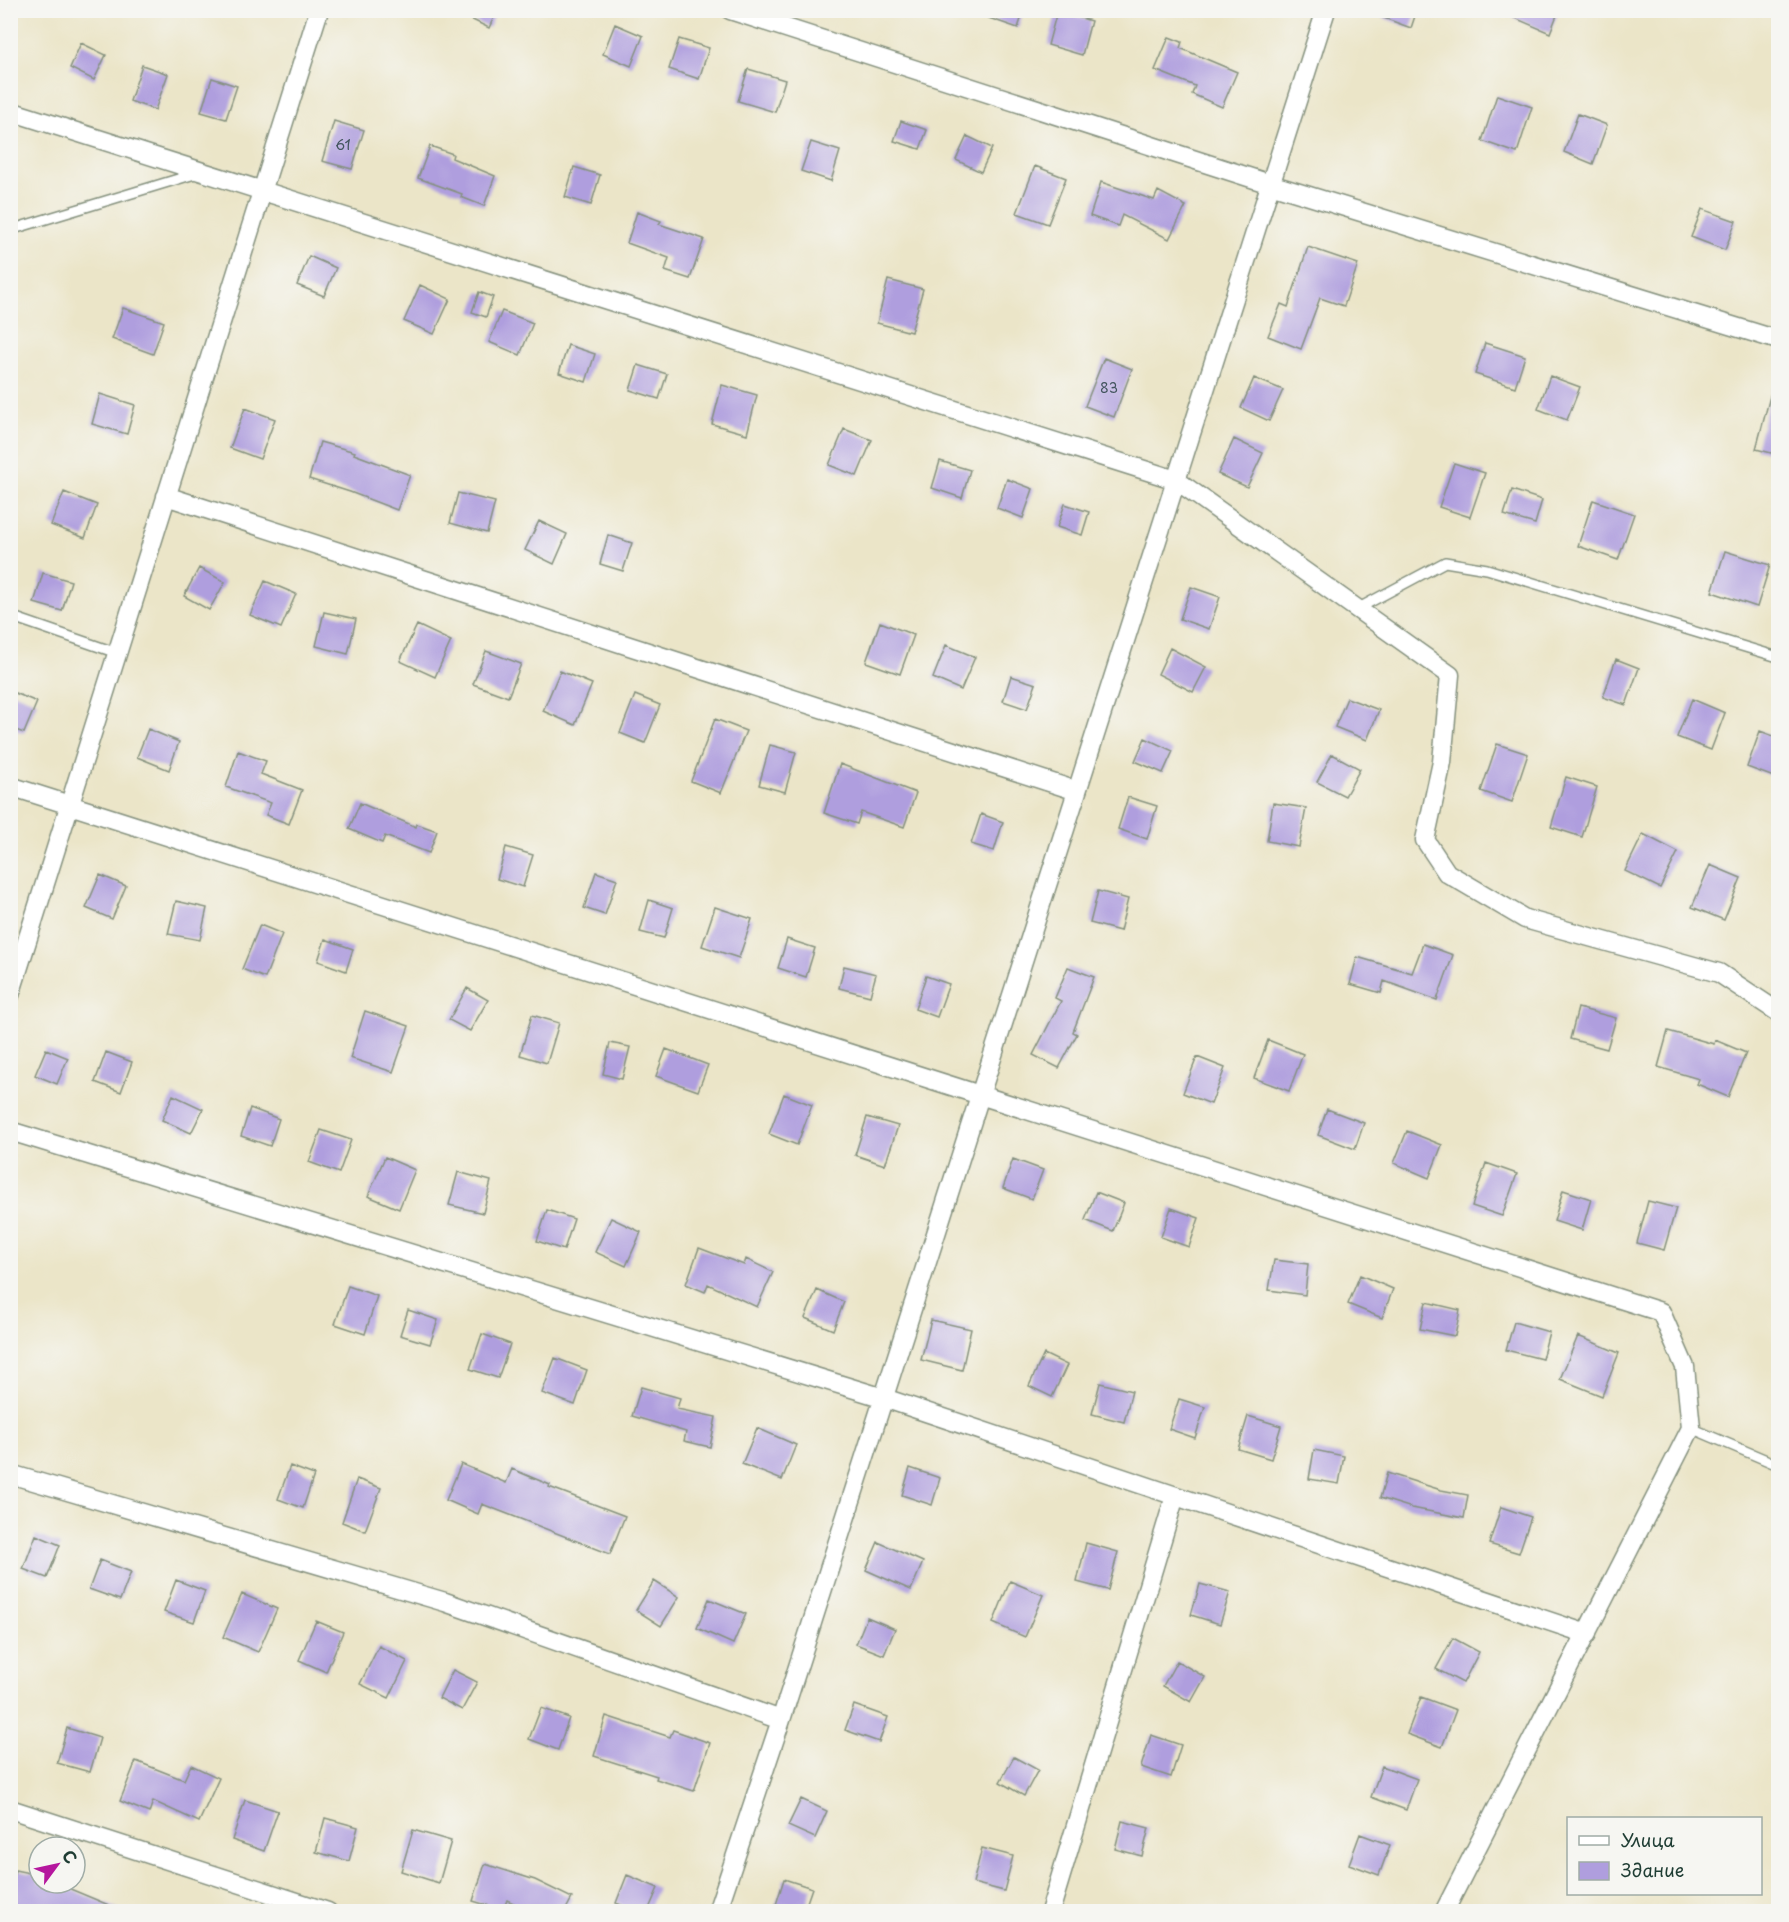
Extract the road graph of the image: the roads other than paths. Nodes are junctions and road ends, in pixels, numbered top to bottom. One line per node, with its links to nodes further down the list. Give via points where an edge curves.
1 (319, 10): 7 (street)
2 (730, 10): 6 (street)
3 (1326, 10): 6 (street)
4 (10, 111): 5 (street)
5 (202, 172): 7 (street); 8 (lane)
6 (1270, 184): 9 (street); 10 (street)
7 (262, 191): 10 (street); 11 (street)
8 (10, 230)
9 (1779, 340)
10 (1176, 480): 12 (street); 17 (street)
11 (166, 496): 14 (street); 17 (street)
12 (1357, 609): 15 (lane, via 1445,562 1487,569); 20 (street, via 1450,675 1442,762 1425,840 1447,873 1525,919 1719,973)
13 (10, 616): 14 (lane)
14 (117, 653): 18 (street)
15 (1779, 657)
16 (10, 786): 18 (street)
17 (1077, 791): 21 (street)
18 (70, 804): 19 (street); 21 (street)
19 (10, 995)
20 (1779, 1012)
21 (980, 1095): 23 (street); 24 (street, via 1661,1312 1685,1367)
22 (10, 1131): 23 (street)
23 (884, 1398): 27 (street); 29 (street)
24 (1691, 1428): 25 (lane); 28 (street)
25 (1779, 1465)
26 (10, 1474): 29 (street, via 445,1602)
27 (1175, 1496): 28 (street); 33 (street)
28 (1587, 1635): 34 (street)
29 (781, 1720): 32 (street)
30 (10, 1809): 31 (street)
31 (328, 1911)
32 (717, 1911)
33 (1050, 1911)
34 (1444, 1911)

